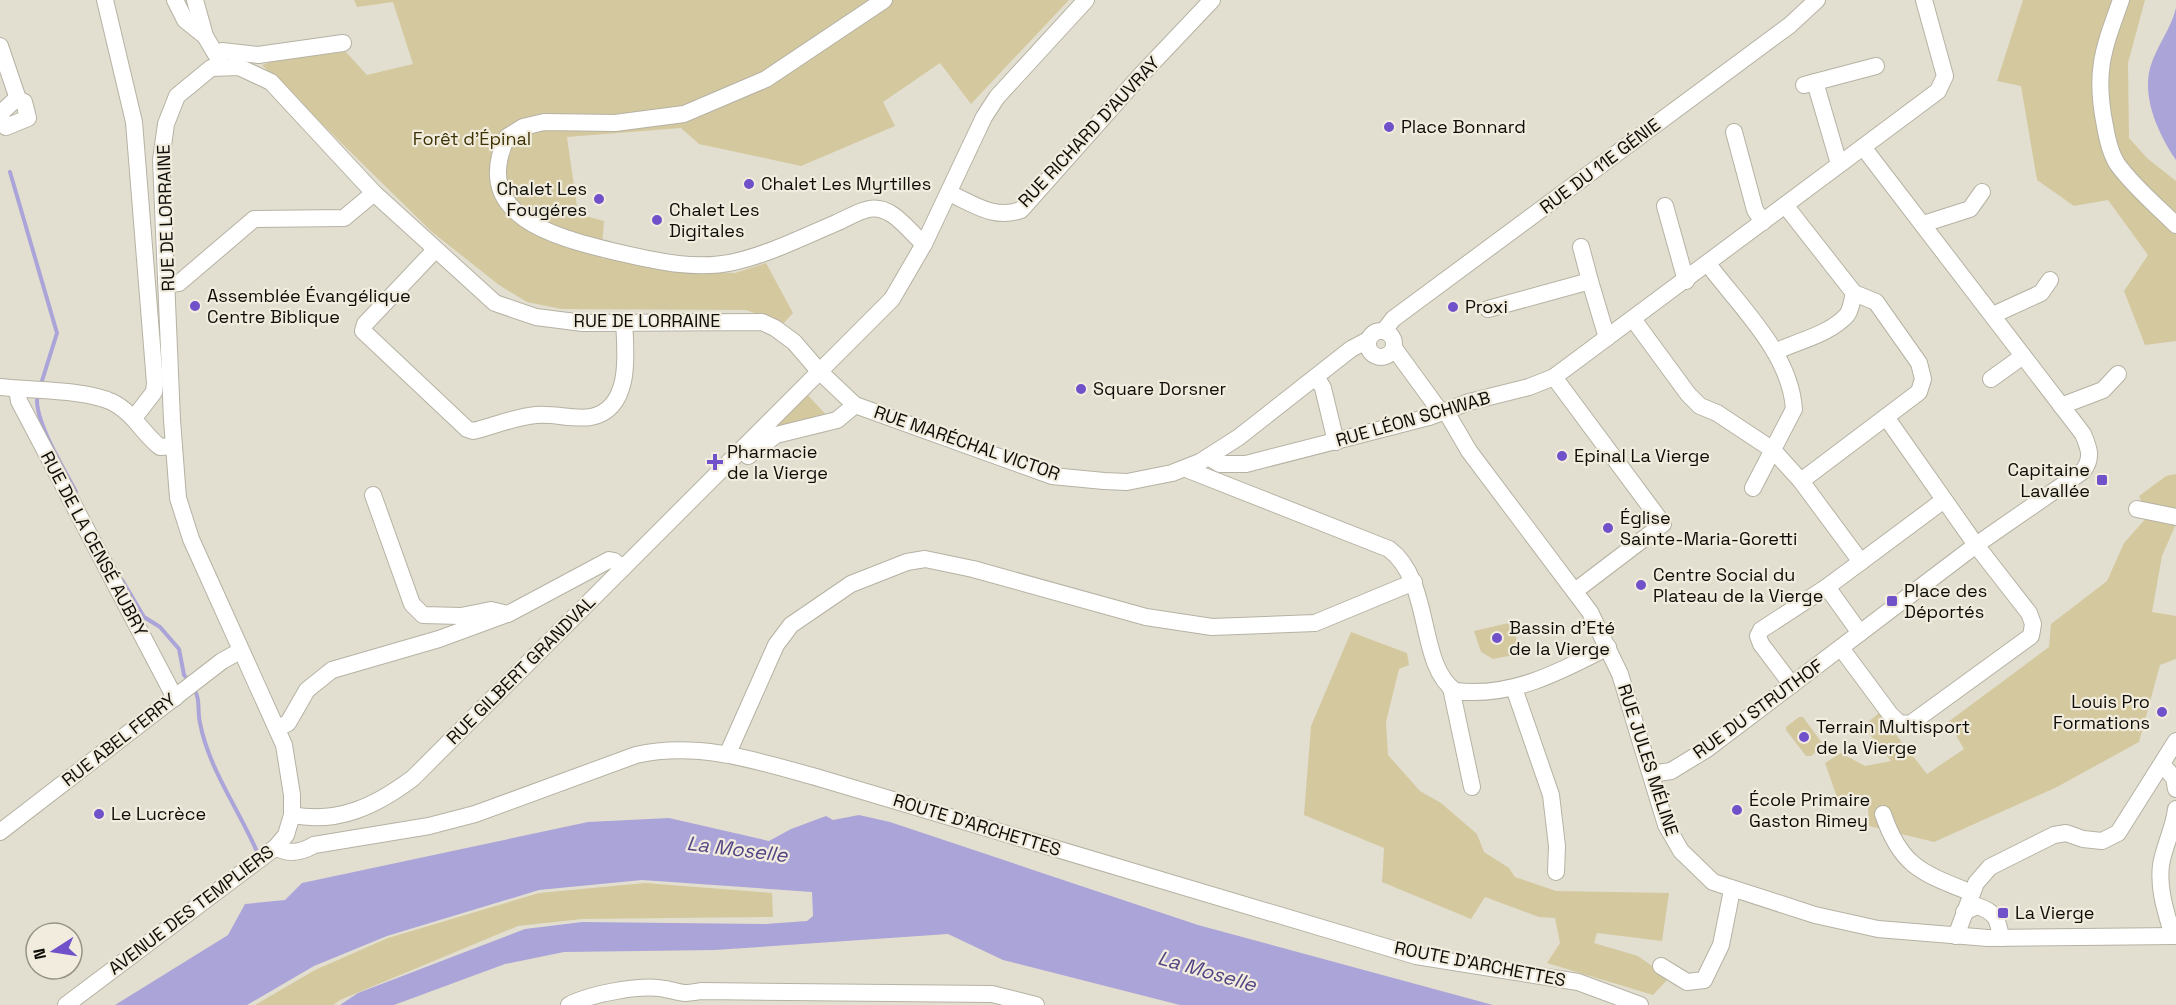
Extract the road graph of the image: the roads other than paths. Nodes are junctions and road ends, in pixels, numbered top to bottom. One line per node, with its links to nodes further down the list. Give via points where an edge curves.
1 (105, 0): 55 (street, via 134,122 155,383 154,392)
2 (176, 0): 10 (street, via 185,20)
3 (195, 0): 10 (street)
4 (884, 0): 27 (street, via 766,79 684,114 626,122 544,122 524,127 507,137 497,164 499,178 512,208 545,232 647,259 688,265 733,262 770,251 870,209 892,213)
5 (1086, 0): 20 (street, RUE GILBERT GRANDVAL, via 997,97)
6 (1212, 0): 20 (street, RUE RICHARD D'AUVRAY, via 1021,210 1008,215 994,214)
7 (1816, 0): 41 (street, RUE DU 11E GÉNIE, via 1790,26 1410,308)
8 (1924, 0): 17 (street, RUE LÉON SCHWAB, via 1945,76 1943,84)
9 (2121, 0): 26 (street, via 2098,75 2106,132 2116,162 2125,174)
10 (205, 36): 13 (street)
11 (343, 43): 13 (street, via 258,55 222,51)
12 (0, 46): 15 (street, via 18,99 2,112)
13 (217, 60): 21 (street, RUE DE LORRAINE, via 271,82); 34 (street, RUE DE LORRAINE, via 177,96 166,124 161,160)
14 (1876, 66): 18 (street, via 1809,83)
15 (1, 123)
16 (1734, 132): 24 (street, via 1755,210)
17 (1863, 147): 18 (street, RUE LÉON SCHWAB); 25 (street)
18 (1839, 164): 22 (street, RUE LÉON SCHWAB)
19 (1982, 192): 25 (street, via 1970,208)
20 (949, 193): 27 (street, RUE GILBERT GRANDVAL)
21 (374, 194): 29 (street, RUE DE LORRAINE); 34 (street, via 344,218 254,219 178,283)
22 (1785, 205): 24 (street, RUE LÉON SCHWAB); 35 (street)
23 (1665, 206): 33 (street)
24 (1763, 222): 30 (street, RUE LÉON SCHWAB)
25 (1923, 224): 37 (street)
26 (2176, 225)
27 (924, 244): 44 (street, RUE GILBERT GRANDVAL, via 892,299)
28 (1581, 247): 32 (street)
29 (435, 250): 39 (street, RUE DE LORRAINE, via 495,303 514,312 583,323); 39 (street, via 365,324 363,331 467,429 473,431 536,415 590,417 604,412 616,401 623,384)
30 (1708, 264): 33 (street, RUE LÉON SCHWAB); 42 (street)
31 (2050, 280): 37 (street, via 2041,294)
32 (1590, 281): 36 (street); 40 (street)
33 (1686, 281): 38 (street, RUE LÉON SCHWAB)
34 (168, 284): 58 (street, RUE DE LORRAINE)
35 (1854, 293): 42 (street, via 1848,315 1825,331); 54 (street, via 1876,302 1919,363 1923,379 1919,392)
36 (1488, 309)
37 (1993, 315): 43 (street)
38 (1632, 319): 40 (street, RUE LÉON SCHWAB); 59 (street, via 1700,406)
39 (624, 322): 44 (street, RUE DE LORRAINE, via 762,322 794,342)
40 (1607, 338): 46 (street, RUE LÉON SCHWAB)
41 (1383, 344): 47 (street, RUE MARÉCHAL VICTOR, via 1351,349); 53 (street, RUE JULES MÉLINE, via 1396,363 1405,364)
42 (1775, 352): 59 (street, via 1782,361 1794,409)
43 (2023, 356): 48 (street); 52 (street)
44 (819, 371): 51 (street, RUE MARÉCHAL VICTOR); 62 (street, RUE GILBERT GRANDVAL)
45 (2118, 374): 52 (street, via 2103,390)
46 (1554, 377): 53 (street, RUE LÉON SCHWAB); 74 (street, via 1663,524)
47 (1317, 378): 57 (street); 60 (street, RUE MARÉCHAL VICTOR)
48 (1991, 379)
49 (0, 387): 50 (street)
50 (17, 389): 55 (street, via 90,396 113,402); 83 (street, RUE DE LA CENSÉ AUBRY, via 19,401)
51 (855, 405): 56 (street, RUE MARÉCHAL VICTOR, via 837,420); 61 (street, RUE MARÉCHAL VICTOR, via 1052,476 1127,482)
52 (2061, 405): 69 (street, RUE DU STRUTHOF, via 2083,434 2090,462 2083,471)
53 (1443, 411): 57 (street, RUE LÉON SCHWAB); 74 (street, RUE JULES MÉLINE)
54 (1886, 417): 63 (street); 66 (street)
55 (134, 418): 58 (street, via 160,447)
56 (791, 429): 62 (street, RUE GILBERT GRANDVAL, via 764,442)
57 (1336, 442): 60 (street, RUE LÉON SCHWAB, via 1246,464 1220,464)
58 (174, 446): 79 (street, RUE DE LORRAINE, via 184,522)
59 (1773, 450): 63 (street); 64 (street)
60 (1208, 456): 61 (street, RUE MARÉCHAL VICTOR)
61 (1186, 469): 72 (street, via 1389,549 1401,558)
62 (724, 470): 71 (street, RUE GILBERT GRANDVAL)
63 (1801, 481): 70 (street)
64 (1753, 488)
65 (373, 495): 75 (street, via 418,612 440,616 491,610)
66 (1944, 500): 69 (street); 70 (street)
67 (2137, 509): 68 (street)
68 (2176, 517)
69 (1976, 545): 76 (street, RUE DU STRUTHOF); 78 (street, via 2029,612 2031,636 1910,724 1899,723 1890,714)
70 (1861, 562): 73 (street)
71 (623, 568): 75 (street, via 609,560); 93 (street, RUE GILBERT GRANDVAL, via 395,792 340,817 317,820)
72 (1414, 582): 81 (street, via 1441,677); 86 (street, via 1315,623 1212,627 1146,617 973,569 925,559 907,562 851,584 791,625 776,645)
73 (1827, 587): 76 (street); 80 (street, via 1761,630 1758,636)
74 (1575, 591): 77 (street, RUE JULES MÉLINE)
75 (508, 614): 84 (street, via 332,670 307,690 288,723)
76 (1860, 633): 78 (street, RUE DU STRUTHOF)
77 (1608, 647): 82 (street); 88 (street, RUE JULES MÉLINE)
78 (1841, 648): 80 (street, RUE DU STRUTHOF)
79 (240, 651): 83 (street, RUE ABEL FERRY); 84 (street, RUE DE LORRAINE)
80 (1792, 685): 88 (street, RUE DU STRUTHOF, via 1707,749 1671,771)
81 (1451, 688): 82 (street, via 1467,692); 89 (street)
82 (1514, 688): 96 (street, via 1551,795 1557,837)
83 (175, 698): 94 (street, RUE ABEL FERRY)
84 (278, 728): 93 (street, RUE DE LORRAINE, via 290,773)
85 (2176, 741): 87 (street)
86 (728, 753): 95 (street, ROUTE D'ARCHETTES, via 660,749 475,814 429,826 314,845); 108 (street, ROUTE D'ARCHETTES, via 1416,956 1578,982)
87 (2162, 764): 90 (street, via 2174,778); 98 (street, via 2118,833 2102,841 2066,833 2054,835 1990,867)
88 (1651, 774): 97 (street, RUE JULES MÉLINE, via 1666,825 1680,851 1713,882)
89 (1472, 787)
90 (2176, 789)
91 (2176, 809): 101 (street, via 2160,880)
92 (1883, 814): 98 (street, via 1892,839 1905,858 1928,875)
93 (292, 816): 95 (street, RUE DE LORRAINE)
94 (0, 831)
95 (281, 841): 105 (street, AVENUE DES TEMPLIERS)
96 (1556, 872)
97 (1732, 890): 100 (street, RUE JULES MÉLINE, via 1845,924); 103 (street, via 1720,945 1704,980 1688,982)
98 (1972, 893): 99 (street)
99 (1964, 912): 100 (street); 102 (street, via 1977,906 1991,910 1998,919)
100 (1956, 936): 102 (street, RUE JULES MÉLINE)
101 (2174, 936): 102 (street, RUE JULES MÉLINE)
102 (2001, 938)
103 (1661, 966)
104 (677, 999): 106 (street, via 665,989 636,989 602,994); 107 (street, via 992,994)
105 (66, 1005)
106 (569, 1005)
107 (1036, 1005)
108 (1640, 1005)

